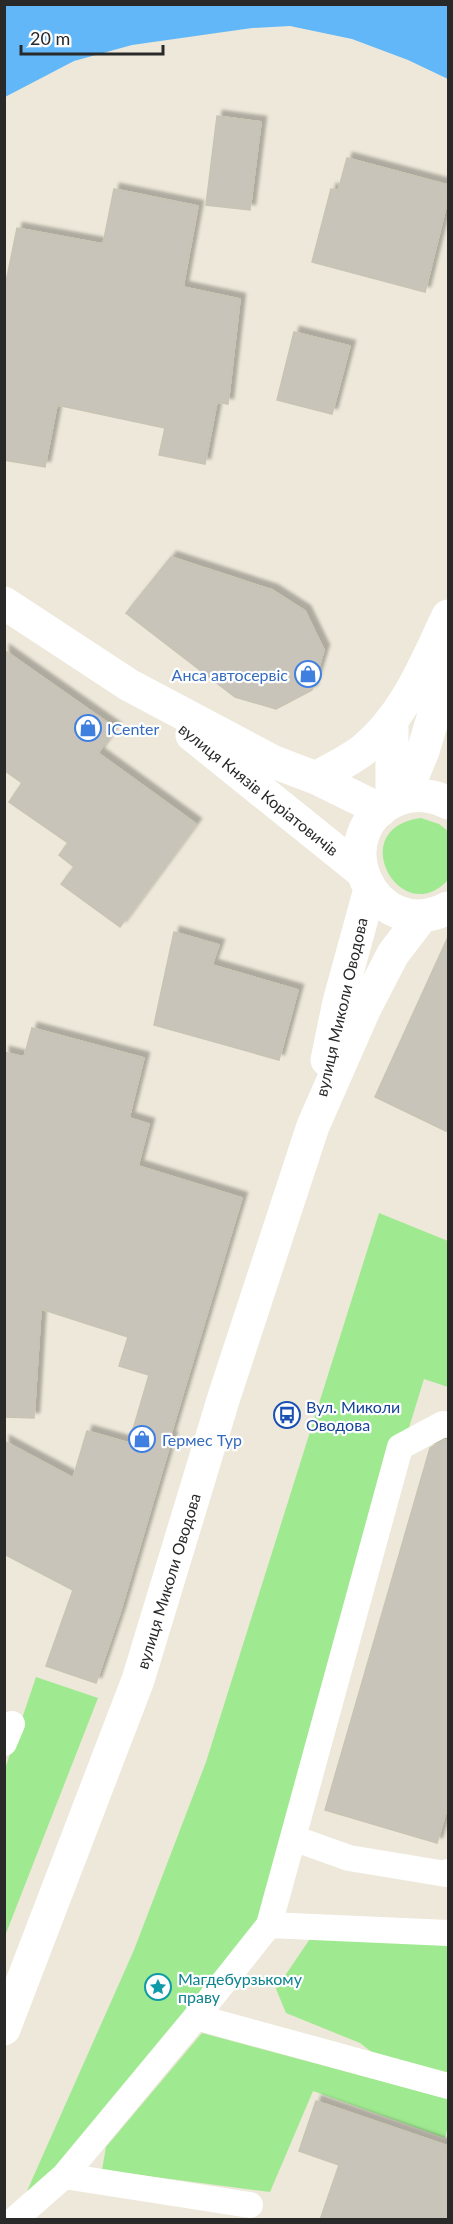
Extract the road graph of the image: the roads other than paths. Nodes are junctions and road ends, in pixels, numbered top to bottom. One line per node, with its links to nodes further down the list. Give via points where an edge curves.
1 (4, 603): 4 (main road, вулиця Князів Коріатовичів)
2 (448, 615): 5 (main road, via 411,694)
3 (448, 668): 7 (main road, via 423,751)
4 (129, 685): 6 (main road, вулиця Князів Коріатовичів, via 274,762); 9 (main road, вулиця Князів Коріатовичів)
5 (392, 721): 6 (main road, via 362,751); 7 (main road)
6 (316, 778): 7 (main road, вулиця Князів Коріатовичів)
7 (392, 803): 8 (main road, via 419,796); 9 (main road, вулиця Миколи Оводова, via 368,826 361,844)
8 (448, 803)
9 (366, 880): 10 (main road, вулиця Князів Коріатовичів, via 378,899 398,912); 11 (main road, вулиця Миколи Оводова)
10 (439, 915): 11 (main road, вулиця Миколи Оводова, via 393,954)
11 (313, 1126): 18 (main road, вулиця Миколи Оводова, via 224,1397 138,1680)
12 (448, 1425): 13 (lane, via 400,1447)
13 (293, 1838): 14 (lane, via 349,1858); 15 (lane)
14 (448, 1872)
15 (268, 1925): 16 (lane); 17 (lane)
16 (448, 1933)
17 (196, 2017): 19 (lane); 20 (lane)
18 (4, 2029)
19 (448, 2086)
20 (64, 2176): 21 (lane); 22 (lane)
21 (250, 2205)
22 (14, 2220)

